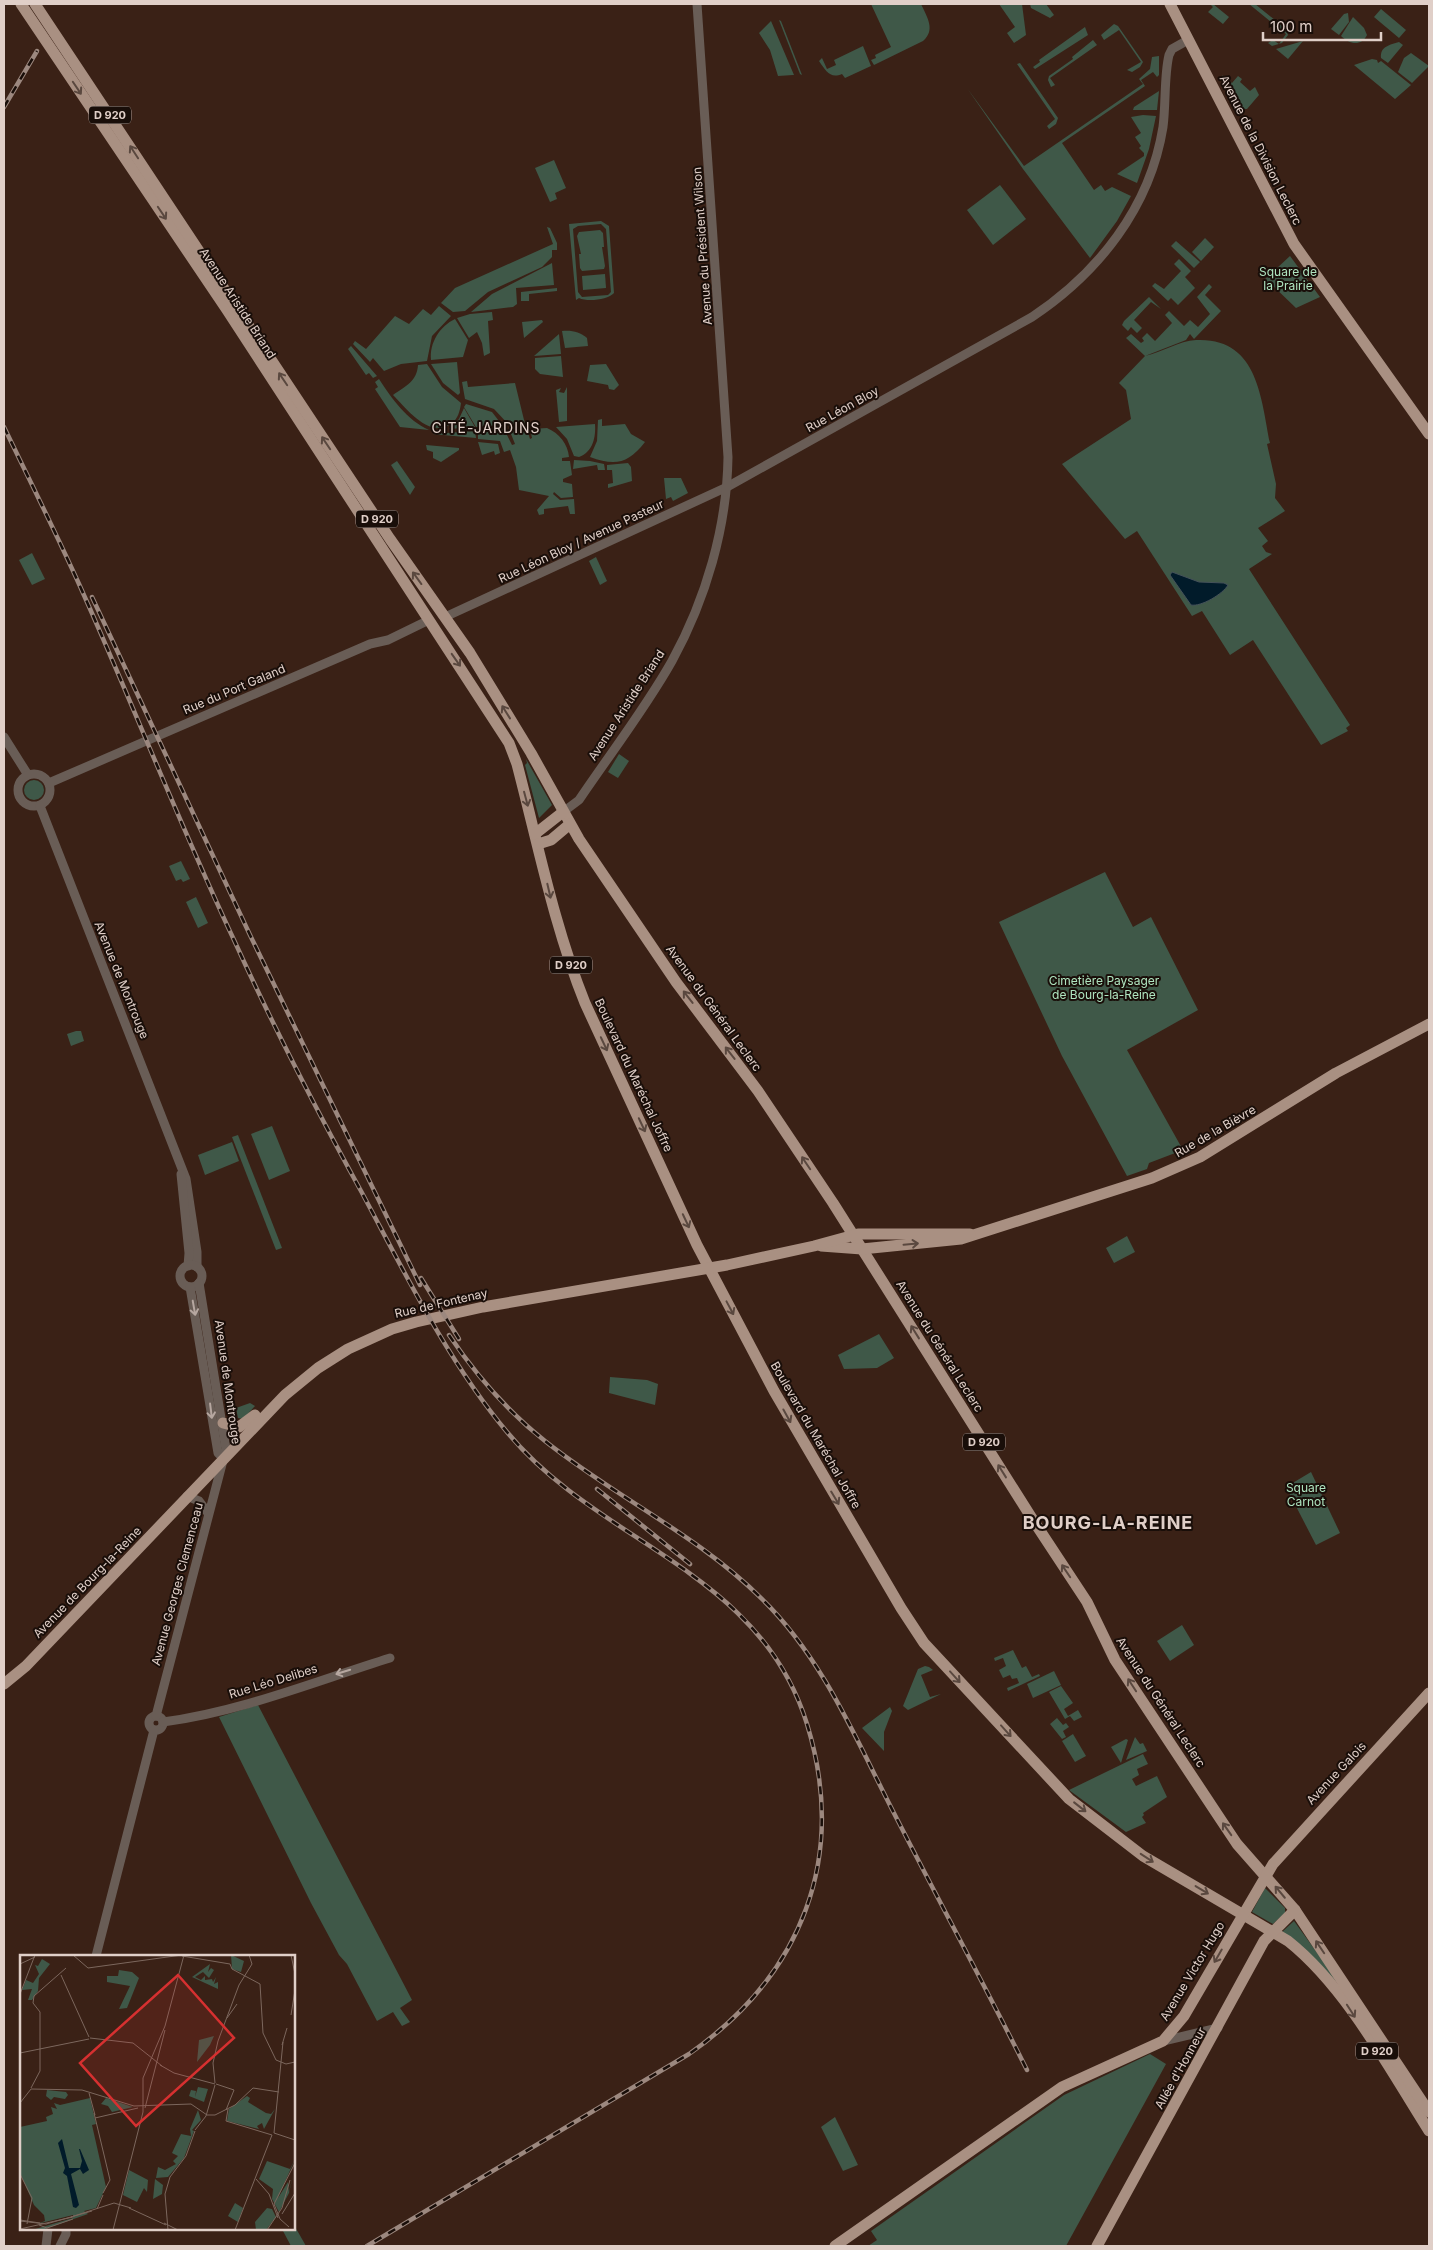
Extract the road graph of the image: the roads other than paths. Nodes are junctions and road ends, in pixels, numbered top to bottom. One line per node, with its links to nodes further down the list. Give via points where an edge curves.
1 (21, 4): 9 (main road, Avenue Aristide Briand / D 920, one-way to 9, via 227,310)
2 (35, 4): 8 (main road, Avenue Aristide Briand / D 920, one-way to 2, via 312,423)
3 (697, 4): 7 (street, Avenue du Président Wilson, via 717,267)
4 (1170, 4): 5 (main road, Avenue de la Division Leclerc)
5 (1188, 40): 6 (main road, Avenue de la Division Leclerc, via 1286,230); 7 (street, Rue Léon Bloy, via 1172,49 1169,55 1167,97 1158,148 1139,199 1094,267 1032,317)
6 (1429, 434)
7 (727, 487): 8 (street, Rue Léon Bloy / Avenue Pasteur); 14 (street, Avenue Aristide Briand, via 705,586 678,649 579,800)
8 (445, 617): 9 (main road); 14 (main road, Avenue du Général Leclerc / D 920, one-way to 8, via 531,753)
9 (429, 620): 12 (street, Rue du Port Galand); 16 (main road, D 920, one-way to 16, via 509,743)
10 (4, 737): 11 (street)
11 (28, 775): 12 (street, via 41,775); 13 (street, via 19,784 18,795 24,803)
12 (49, 783): 13 (street, via 49,797)
13 (40, 806): 22 (street, Avenue de Montrouge, via 180,1165)
14 (562, 812): 15 (main road, Avenue du Général Leclerc / D 920); 16 (main road)
15 (570, 824): 16 (main road, via 551,840); 18 (main road, Avenue du Général Leclerc / D 920, one-way to 15, via 758,1092 676,982)
16 (536, 839): 23 (main road, Boulevard du Maréchal Joffre / D 920, one-way to 23, via 554,912 578,985)
17 (1429, 1024): 19 (main road, Rue de la Bièvre, via 1336,1073 1236,1137 1176,1169 1069,1206)
18 (853, 1234): 19 (main road, Rue de la Bièvre); 20 (main road, Rue de la Bièvre); 21 (main road, Avenue du Général Leclerc / D 920)
19 (970, 1234): 21 (main road, Rue de la Bièvre, one-way to 19, via 961,1239)
20 (814, 1246): 21 (main road, Rue de la Bièvre); 23 (main road, Rue de Fontenay)
21 (862, 1248): 34 (main road, Avenue du Général Leclerc / D 920, one-way to 21, via 1237,1844 1115,1660 1087,1602)
22 (192, 1267): 24 (street, via 201,1274); 24 (street, via 182,1269 180,1276 182,1282)
23 (709, 1268): 25 (main road, Rue de Fontenay, via 483,1307 402,1326 337,1356 308,1375); 36 (main road, Boulevard du Maréchal Joffre / D 920, one-way to 36, via 810,1456 924,1643 1060,1792 1143,1856)
24 (194, 1285): 26 (street, Avenue de Montrouge); 27 (street, Avenue de Montrouge, one-way to 27, via 218,1453)
25 (276, 1403): 26 (main road, via 240,1427); 27 (main road, Rue de Fontenay)
26 (223, 1424): 27 (street, Avenue de Montrouge, via 226,1449)
27 (223, 1458): 28 (main road, Avenue de Bourg-la-Reine); 29 (street, Avenue Georges Clemenceau)
28 (187, 1496): 29 (street, via 199,1501); 31 (main road, Avenue de Bourg-la-Reine, via 26,1666)
29 (208, 1513): 33 (street, Avenue Georges Clemenceau)
30 (390, 1658): 33 (street, Rue Léo Delibes, one-way to 33, via 191,1718)
31 (4, 1684)
32 (1429, 1693): 34 (main road, Avenue Galois)
33 (160, 1719): 38 (street, via 162,1728 154,1730)
34 (1265, 1874): 35 (main road, Avenue du Général Leclerc / D 920, one-way to 34); 36 (main road, Avenue Galois)
35 (1295, 1910): 37 (main road, Allée d'Honneur); 41 (main road, Avenue du Général Leclerc / D 920, one-way to 35)
36 (1242, 1914): 37 (main road, D 920); 40 (main road, Avenue Victor Hugo, one-way to 40, via 1181,2022)
37 (1273, 1932): 39 (main road, Allée d'Honneur, via 1264,1941); 42 (main road, D 920, one-way to 42, via 1303,1953 1338,1991)
38 (96, 1955)
39 (1218, 2028): 40 (street); 47 (main road, Allée d'Honneur)
40 (1163, 2040): 46 (main road, via 1062,2087)
41 (1429, 2112)
42 (1429, 2131)
43 (66, 2231): 45 (street)
44 (47, 2242): 45 (street)
45 (60, 2245)
46 (835, 2246)
47 (1097, 2246)

